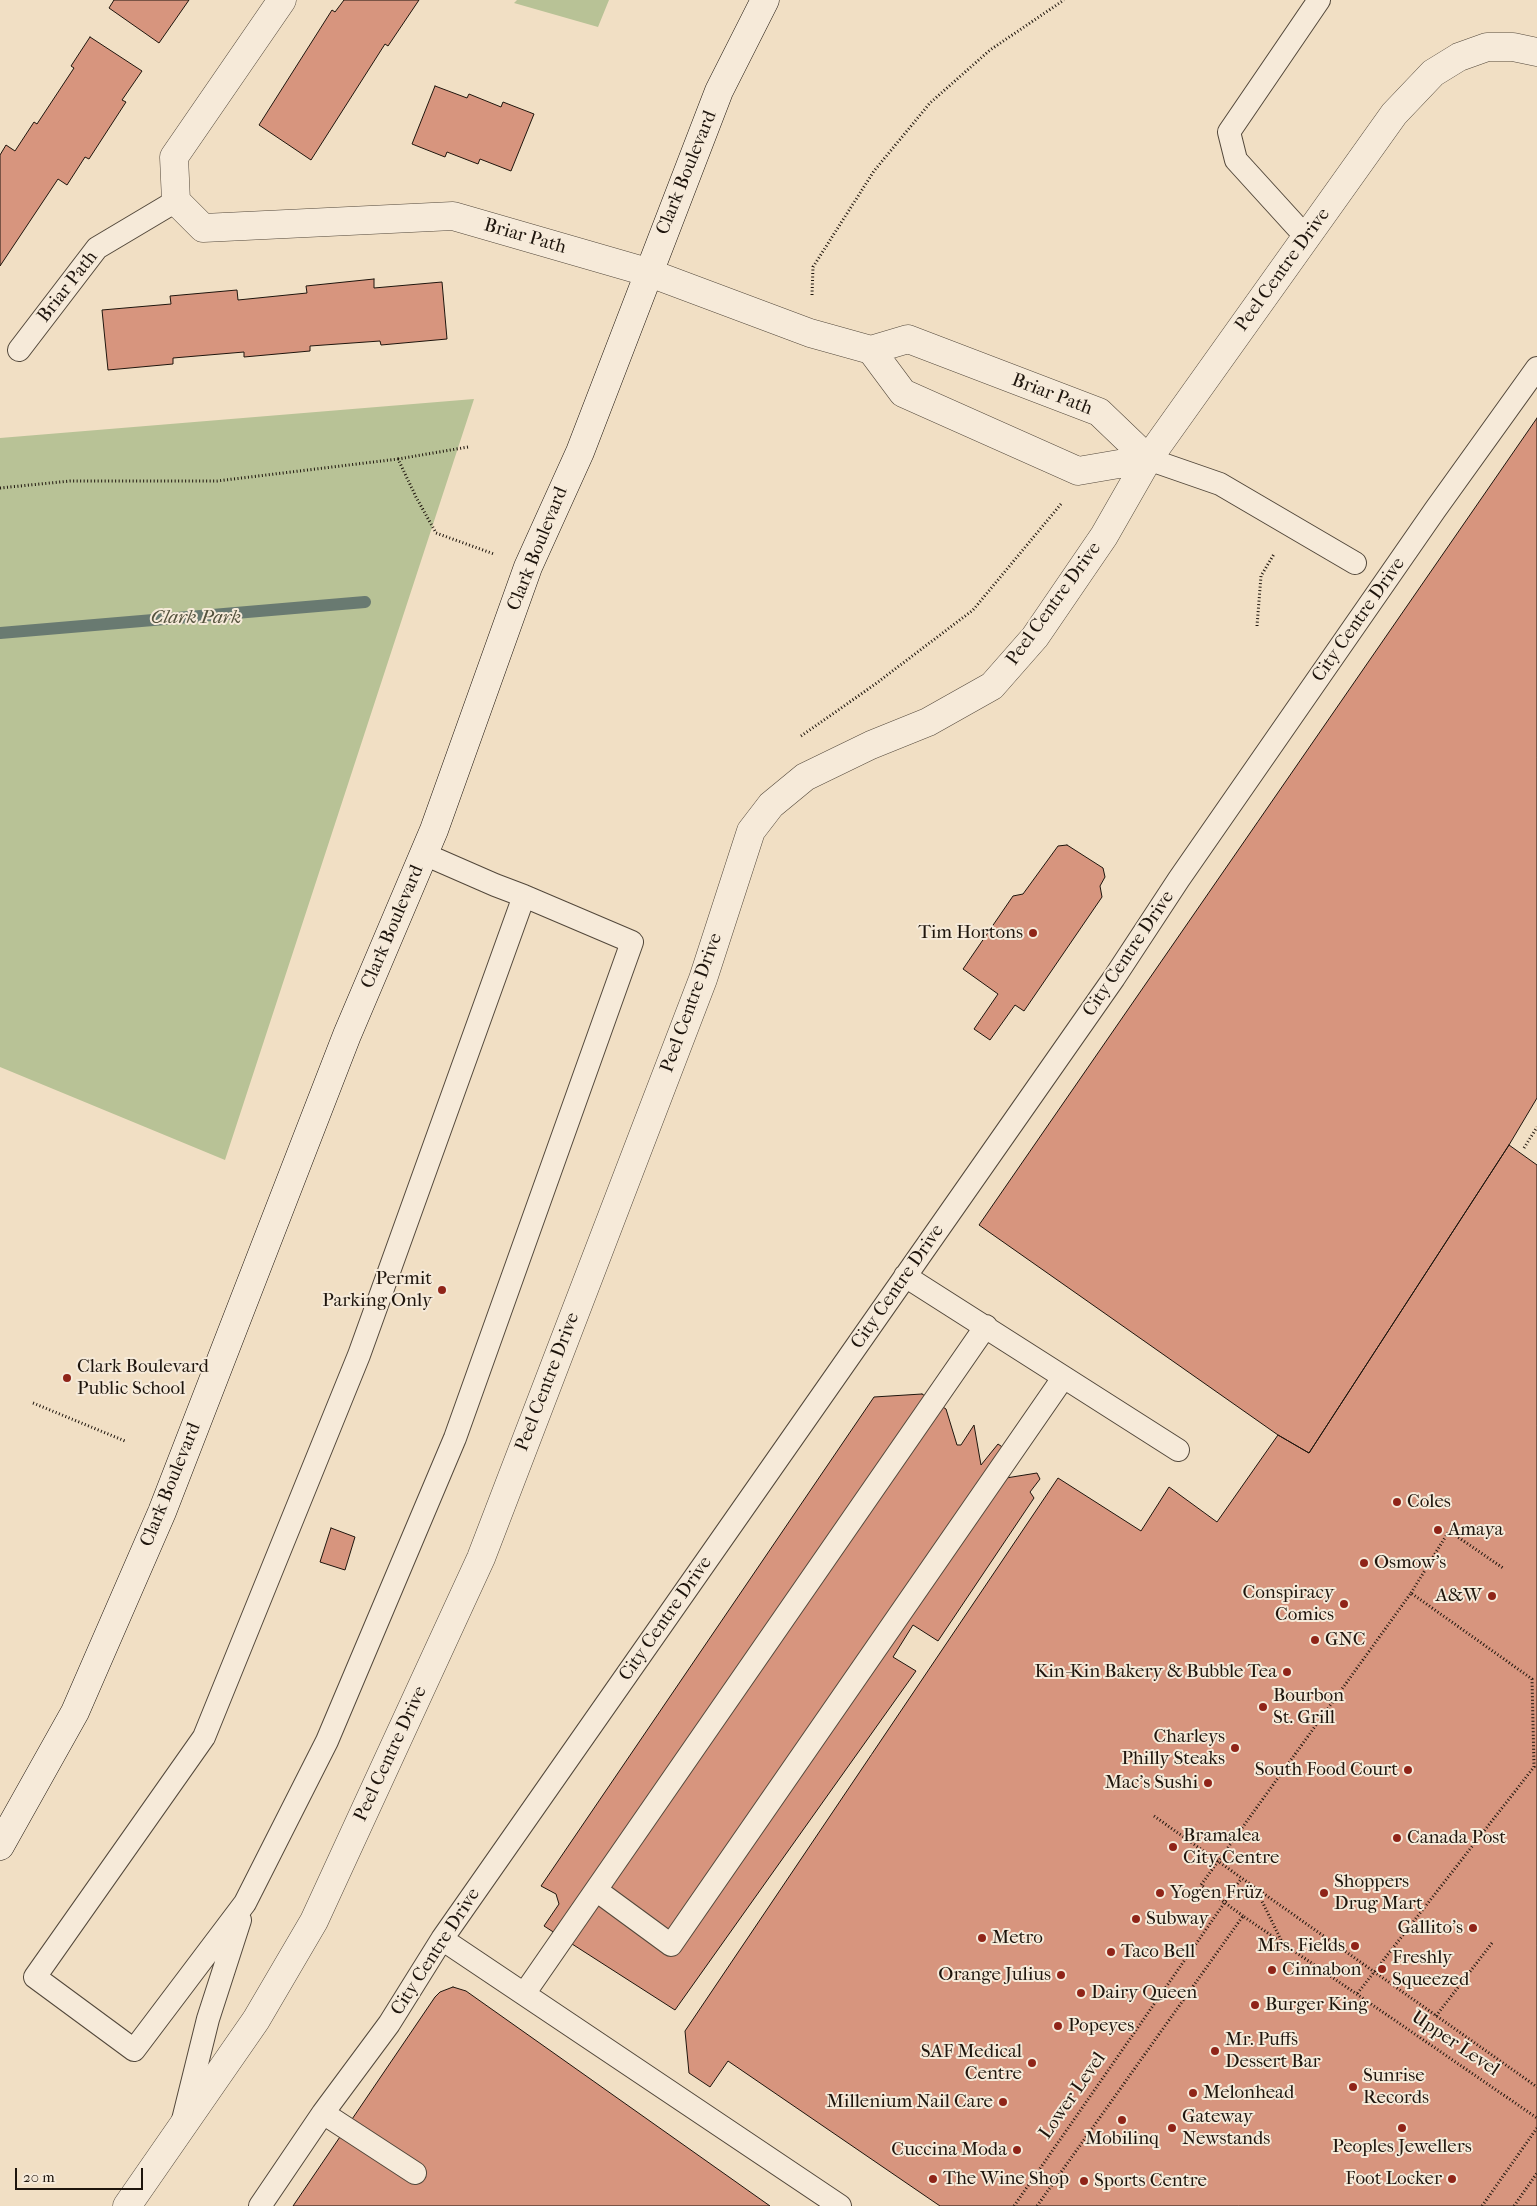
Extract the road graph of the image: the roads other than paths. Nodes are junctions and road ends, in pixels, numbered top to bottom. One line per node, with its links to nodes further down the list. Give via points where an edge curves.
1 (282, 0): 5 (street, via 174,157)
2 (766, 0): 7 (street, Clark Boulevard, via 719,91)
3 (1319, 0): 6 (lane, via 1229,132 1236,160)
4 (1537, 52): 6 (street, Peel Centre Drive, via 1513,46 1486,47 1459,57 1433,73 1394,114)
5 (176, 201): 7 (street, Briar Path, via 203,228 453,216); 8 (lane, Briar Path, via 98,248)
6 (1306, 237): 11 (street, Peel Centre Drive)
7 (647, 272): 9 (street, Briar Path, via 810,333); 13 (street, Clark Boulevard, via 580,452 528,567)
8 (19, 350)
9 (871, 350): 11 (street, Briar Path, via 908,339 1099,412); 11 (street, via 903,393 1078,471)
10 (1537, 368): 15 (lane, City Centre Drive, via 1425,524)
11 (1148, 459): 12 (lane, via 1220,484); 25 (street, Peel Centre Drive, via 1104,536 1035,637 992,686 928,722 805,777 771,805 751,831 703,979 481,1558 314,1921 256,2020)
12 (1355, 564)
13 (424, 854): 14 (lane); 19 (street, Clark Boulevard, via 347,1035 162,1512 75,1712)
14 (524, 896): 21 (lane, via 632,942 454,1438 327,1741); 21 (lane, via 359,1355 204,1737 35,1977 134,2050)
15 (905, 1276): 16 (lane); 22 (lane, City Centre Drive)
16 (986, 1326): 17 (lane); 20 (lane)
17 (1063, 1378): 18 (lane); 20 (lane, via 671,1945)
18 (1178, 1450)
19 (0, 1846)
20 (596, 1890): 23 (lane)
21 (245, 1903): 25 (lane, via 208,2019)
22 (442, 1939): 23 (lane); 24 (lane, City Centre Drive, via 389,2024)
23 (524, 1994): 29 (lane)
24 (323, 2113): 26 (lane); 28 (lane, City Centre Drive)
25 (181, 2128): 27 (street, Peel Centre Drive)
26 (415, 2173)
27 (127, 2206)
28 (260, 2206)
29 (840, 2206)

